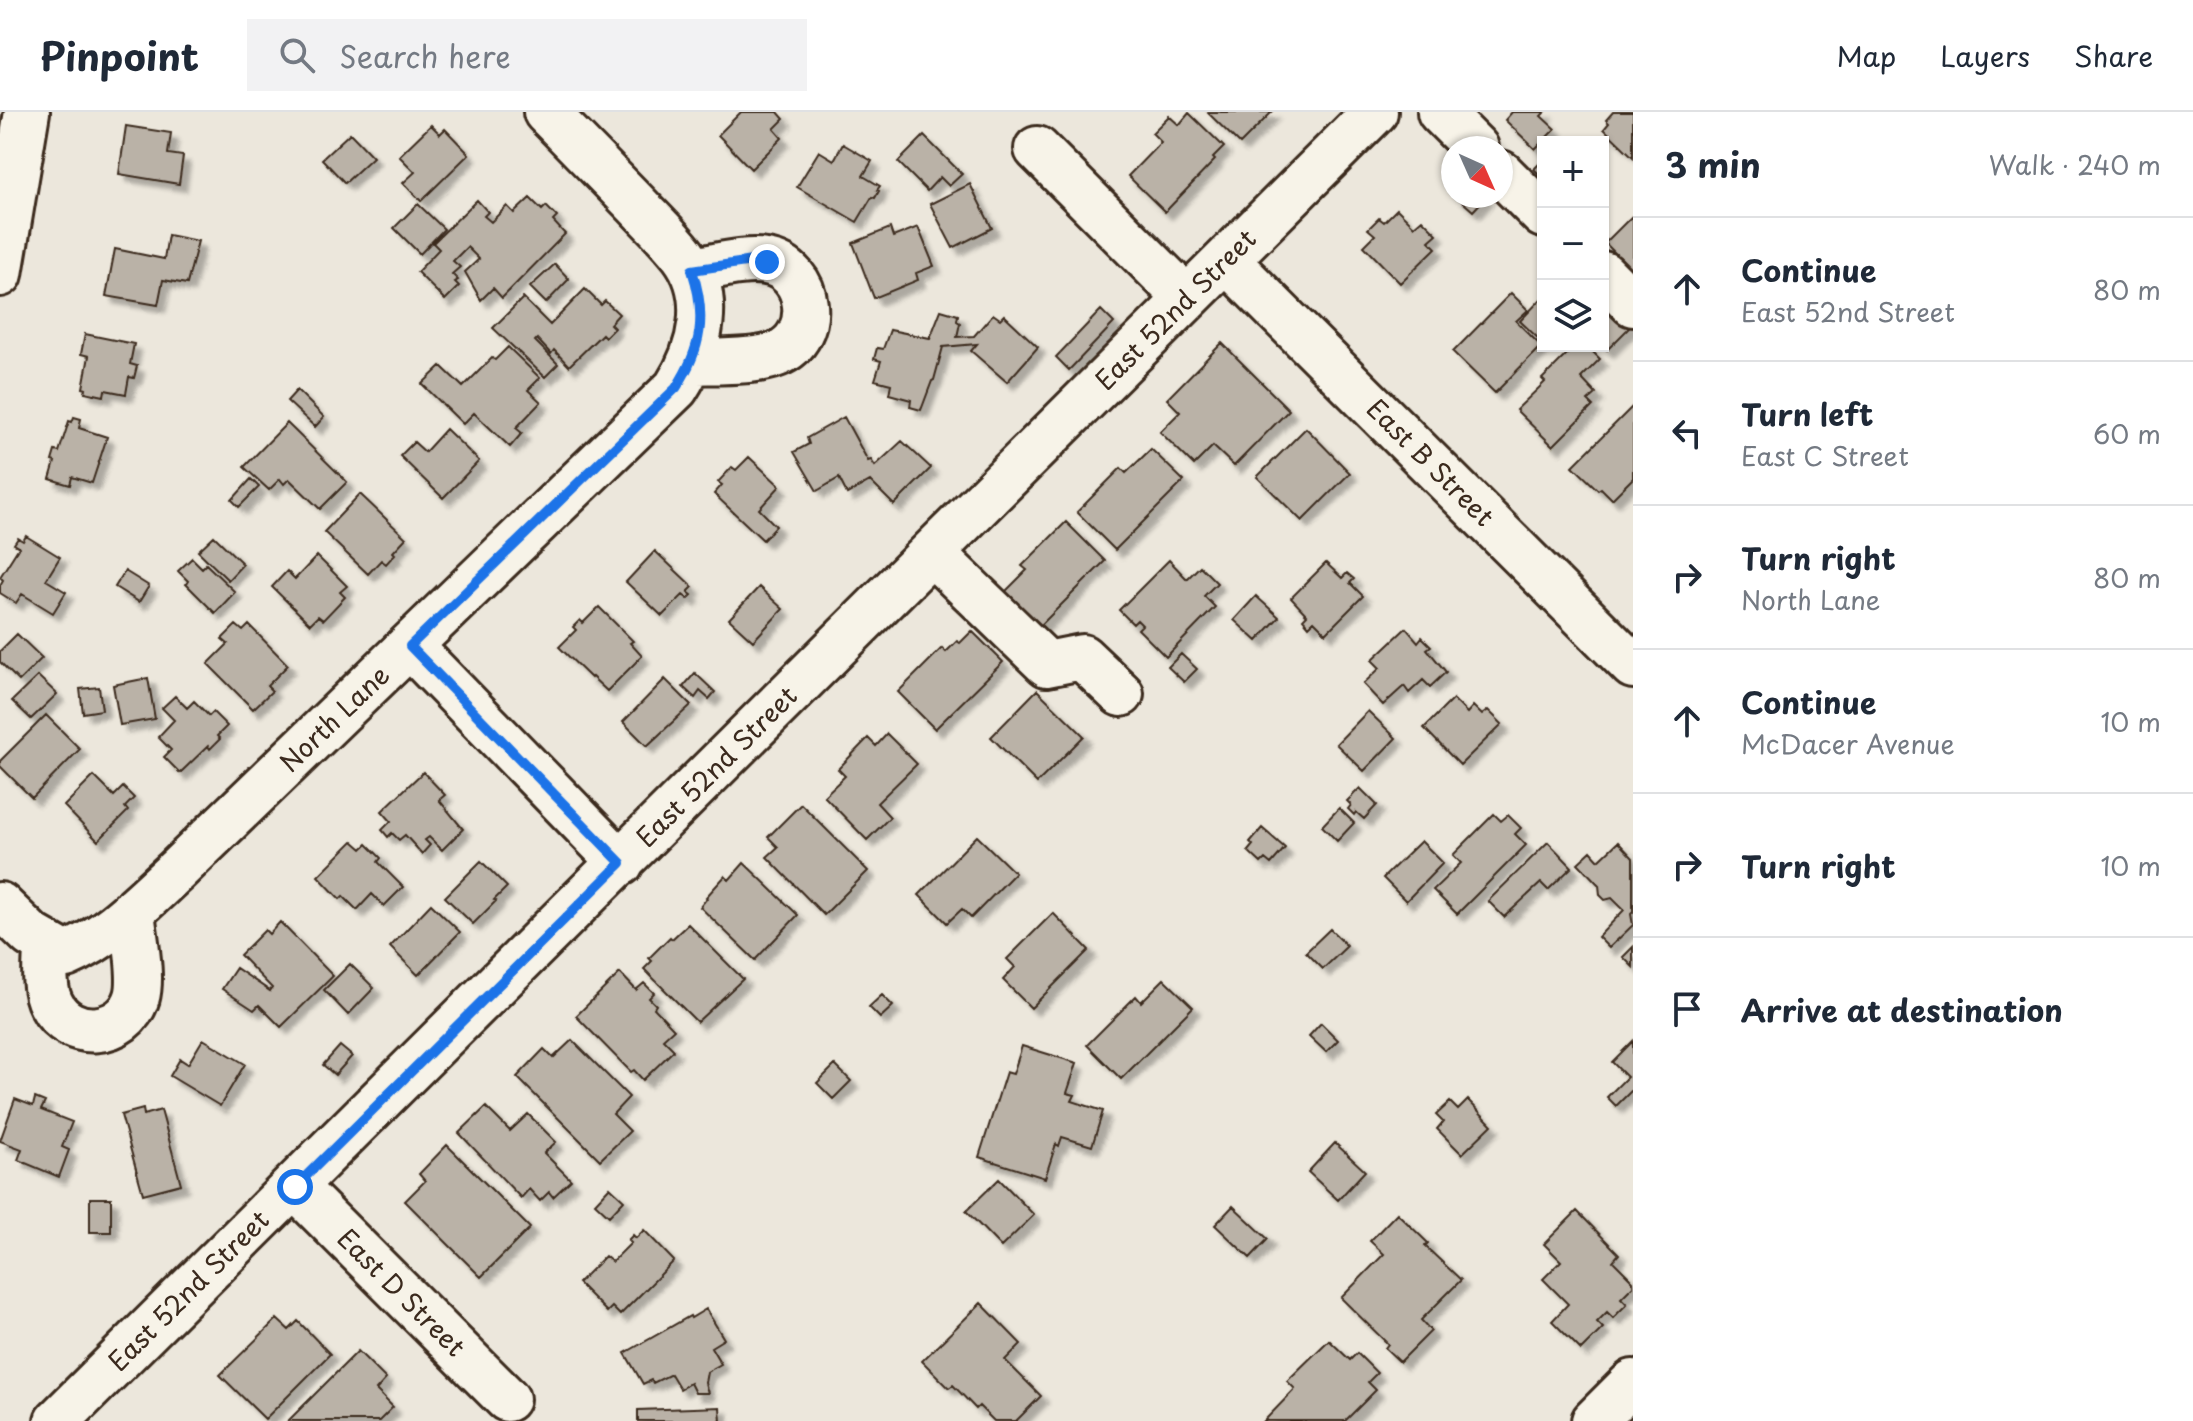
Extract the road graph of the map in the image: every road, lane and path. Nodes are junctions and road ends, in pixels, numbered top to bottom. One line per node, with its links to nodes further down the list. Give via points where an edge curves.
1 (27, 112): 11 (street)
2 (546, 112): 10 (street)
3 (1375, 112): 9 (street, East 52nd Street)
4 (1440, 112): 5 (street)
5 (1464, 136)
6 (1037, 149): 13 (street)
7 (1513, 185): 8 (street)
8 (1537, 209)
9 (1226, 260): 13 (street, East 52nd Street); 18 (street, East B Street)
10 (692, 270): 15 (street, North Lane, via 702,317); 15 (street, via 767,262 793,276 806,304 800,334 778,354)
11 (0, 274)
12 (1609, 280): 14 (street)
13 (1186, 298): 16 (street, East 52nd Street)
14 (1633, 304)
15 (690, 362): 17 (street, North Lane, via 676,388)
16 (932, 553): 19 (street, via 1047,664 1082,657); 20 (street, East 52nd Street)
17 (410, 646): 20 (street); 22 (street, North Lane)
18 (1633, 666)
19 (1121, 694)
20 (621, 863): 24 (street, East 52nd Street)
21 (0, 905): 23 (street, via 31,935)
22 (132, 911): 23 (street, North Lane, via 82,949); 23 (street, via 137,997 118,1023 87,1030 59,1016 46,987)
23 (56, 949)
24 (295, 1187): 26 (street, East D Street); 27 (street, East 52nd Street)
25 (1633, 1382): 28 (street)
26 (507, 1399)
27 (57, 1421)
28 (1594, 1421)

